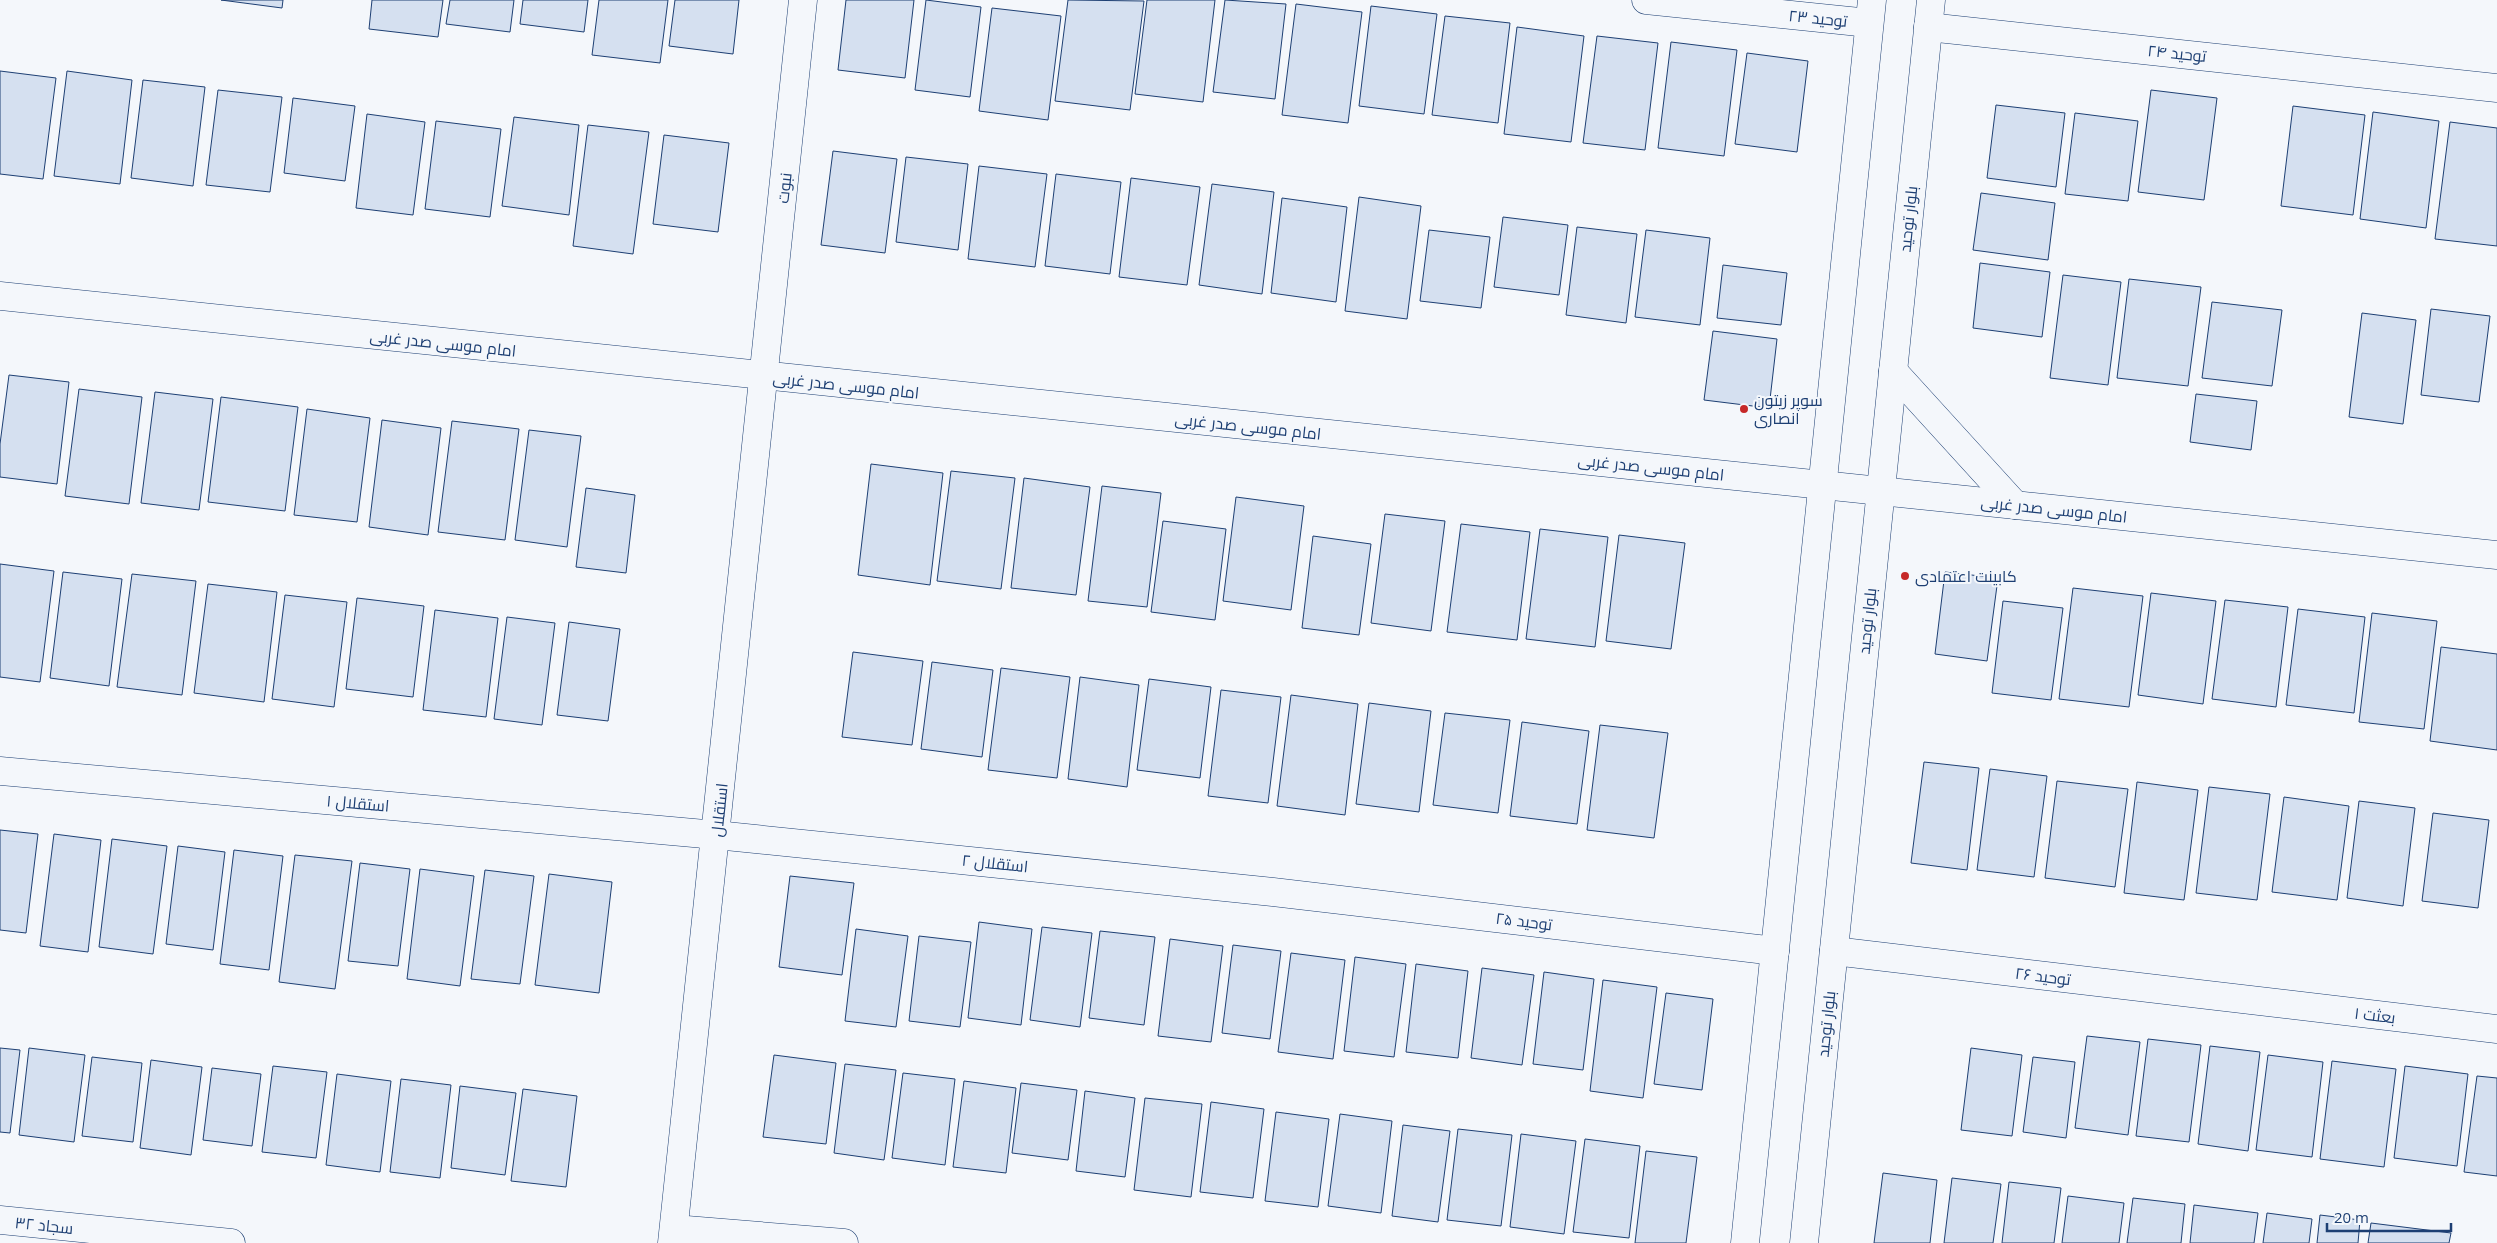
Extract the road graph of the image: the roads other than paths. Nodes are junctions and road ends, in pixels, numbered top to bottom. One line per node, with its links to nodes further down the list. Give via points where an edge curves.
1 (803, 0): 9 (street, نبوت)
2 (1646, 0): 4 (street, توحید ۲۳)
3 (1931, 0): 5 (street, بلوار توحید)
4 (1870, 12): 10 (street)
5 (1928, 27): 6 (street, توحید ۲۴); 8 (street, بلوار توحید)
6 (2497, 88)
7 (0, 296): 9 (street, امام موسی صدر غربی)
8 (1893, 371): 11 (street, بلوار توحید); 12 (street)
9 (765, 377): 10 (street, امام موسی صدر غربی); 15 (street, استقلال)
10 (1823, 485): 11 (street, امام موسی صدر غربی); 17 (street)
11 (1880, 491): 12 (street, امام موسی صدر غربی); 18 (street, بلوار توحید)
12 (2015, 505): 13 (street, امام موسی صدر غربی)
13 (2497, 555)
14 (0, 771): 15 (street, استقلال ۱)
15 (716, 835): 16 (street, استقلال ۲); 22 (street, استقلال)
16 (1273, 892): 17 (street, توحید ۲۵)
17 (1775, 951): 25 (street)
18 (1834, 951): 19 (street, توحید ۲۶); 26 (street, بلوار توحید)
19 (2253, 1001): 20 (street, بعثت ۱)
20 (2497, 1029)
21 (0, 1220): 23 (street, سجاد ۳۲)
22 (673, 1236): 24 (street)
23 (232, 1243)
24 (844, 1243)
25 (1745, 1243)
26 (1804, 1243)

